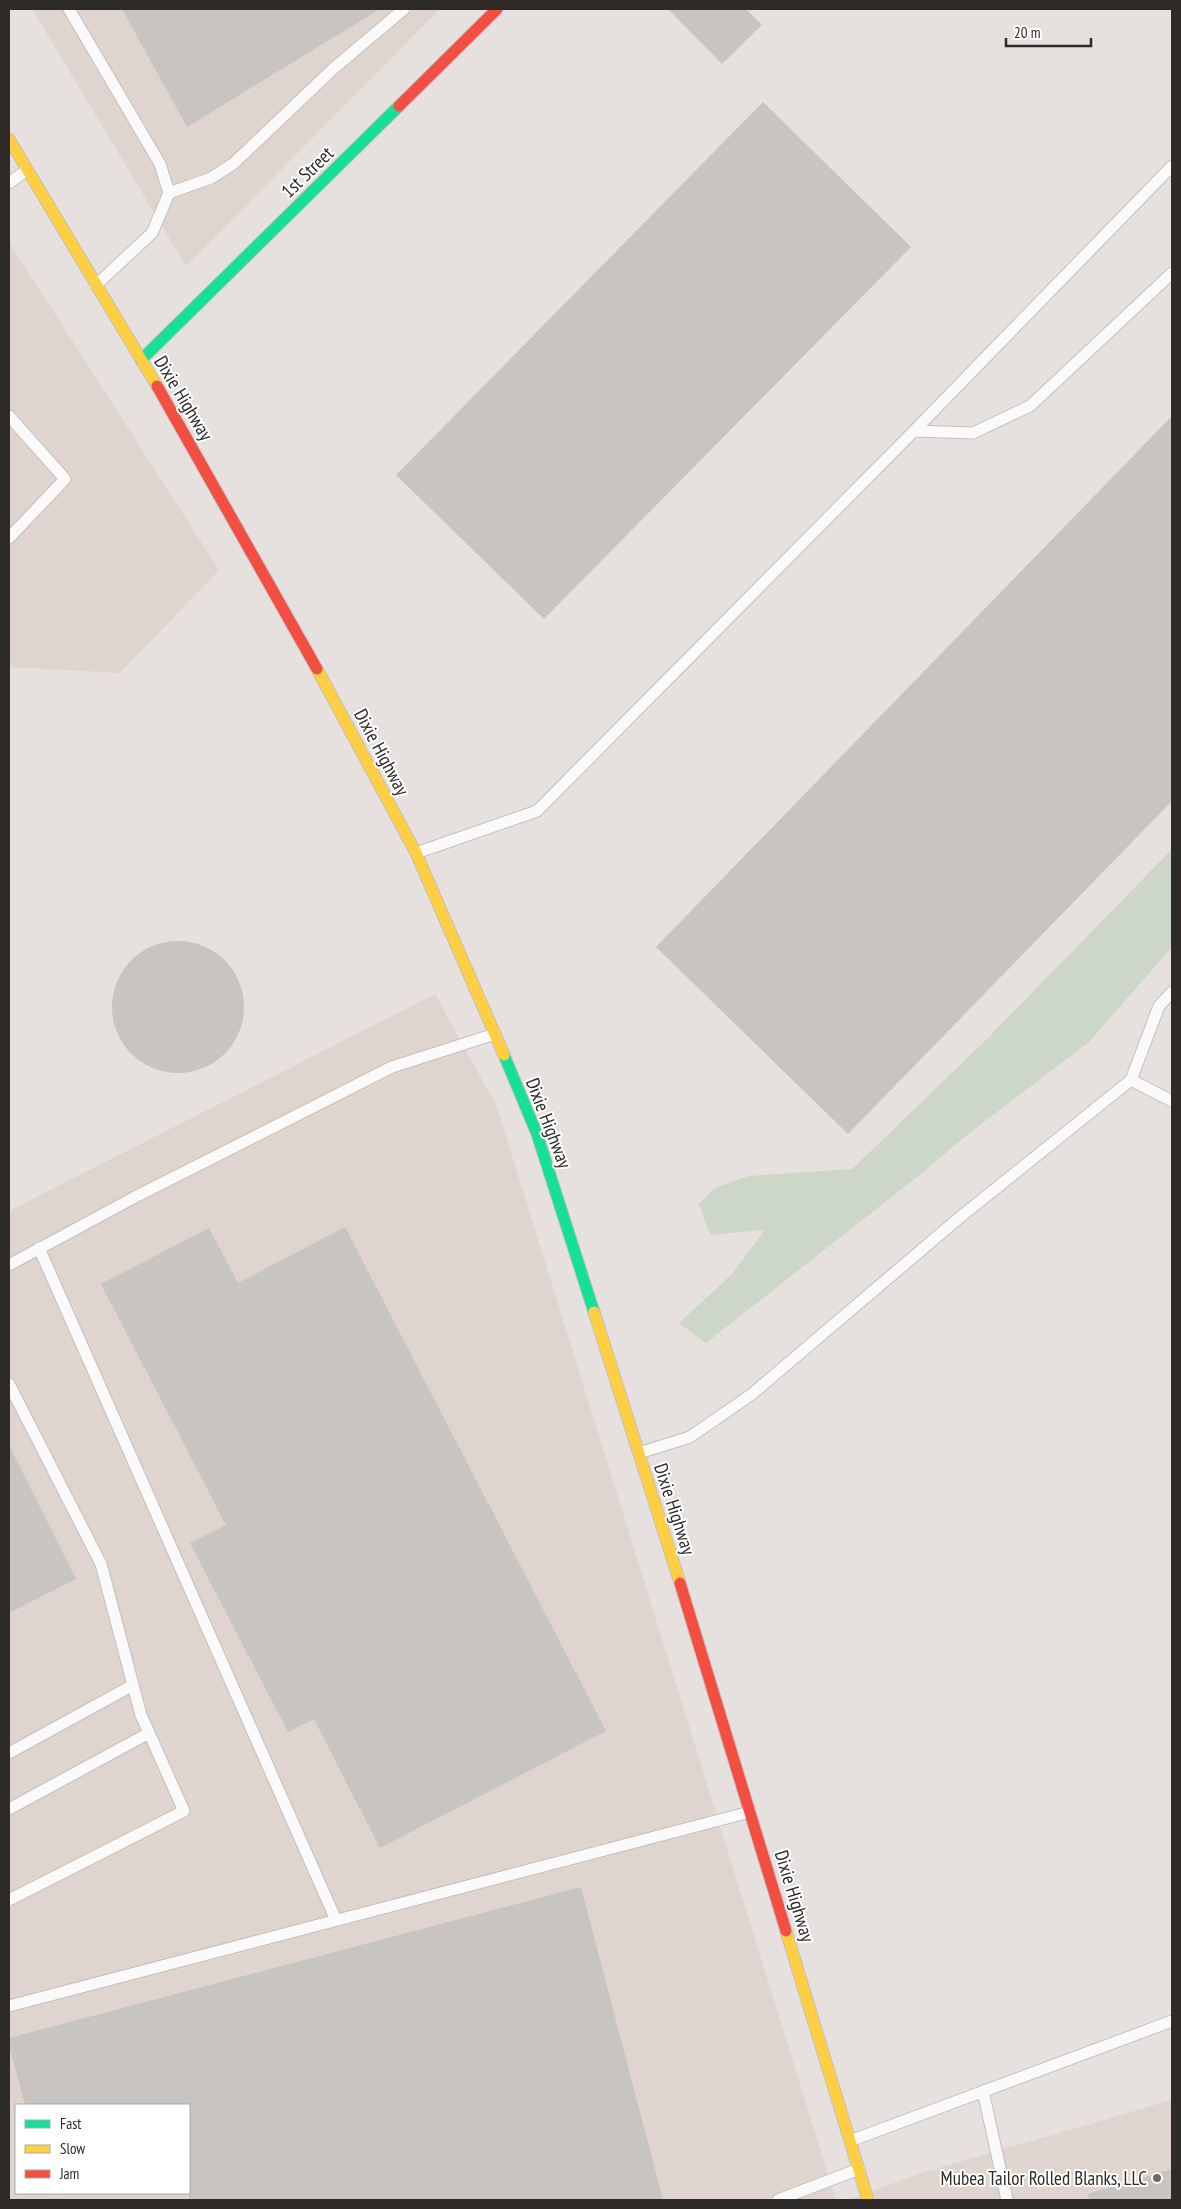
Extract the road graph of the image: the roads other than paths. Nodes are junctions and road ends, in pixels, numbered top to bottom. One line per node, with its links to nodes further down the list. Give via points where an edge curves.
1 (69, 9): 8 (lane, via 160,164)
2 (404, 9): 8 (lane, via 334,68 233,164 211,178)
3 (497, 9): 11 (main road, 1st Street)
4 (9, 139): 6 (main road, Dixie Highway)
5 (1172, 166): 13 (lane)
6 (28, 170): 7 (lane); 10 (main road, Dixie Highway)
7 (9, 182)
8 (169, 193): 10 (lane, via 152,232)
9 (1172, 272): 13 (lane, via 1030,406 974,433)
10 (96, 285): 11 (main road, Dixie Highway)
11 (141, 360): 15 (main road, Dixie Highway, via 281,603)
12 (9, 416): 14 (lane, via 65,479)
13 (914, 431): 15 (lane, via 536,811)
14 (9, 538)
15 (416, 853): 17 (main road, Dixie Highway)
16 (1172, 992): 18 (lane, via 1159,1006)
17 (495, 1034): 20 (lane, via 392,1067); 23 (main road, Dixie Highway, via 537,1134)
18 (1131, 1080): 19 (lane); 23 (lane, via 959,1218 752,1394 690,1437)
19 (1172, 1101)
20 (39, 1248): 21 (lane); 30 (lane)
21 (9, 1265)
22 (9, 1384): 24 (lane, via 101,1564)
23 (639, 1453): 28 (main road, Dixie Highway)
24 (133, 1685): 25 (lane); 26 (lane)
25 (149, 1733): 27 (lane); 29 (lane, via 184,1811)
26 (9, 1753)
27 (9, 1809)
28 (750, 1812): 30 (lane); 34 (main road, Dixie Highway)
29 (9, 1900)
30 (336, 1920): 31 (lane)
31 (9, 2006)
32 (1172, 2021): 33 (lane)
33 (982, 2091): 34 (lane); 38 (lane)
34 (850, 2141): 35 (main road, Dixie Highway)
35 (858, 2169): 36 (lane); 37 (main road, Dixie Highway)
36 (778, 2200)
37 (868, 2200)
38 (1006, 2200)

